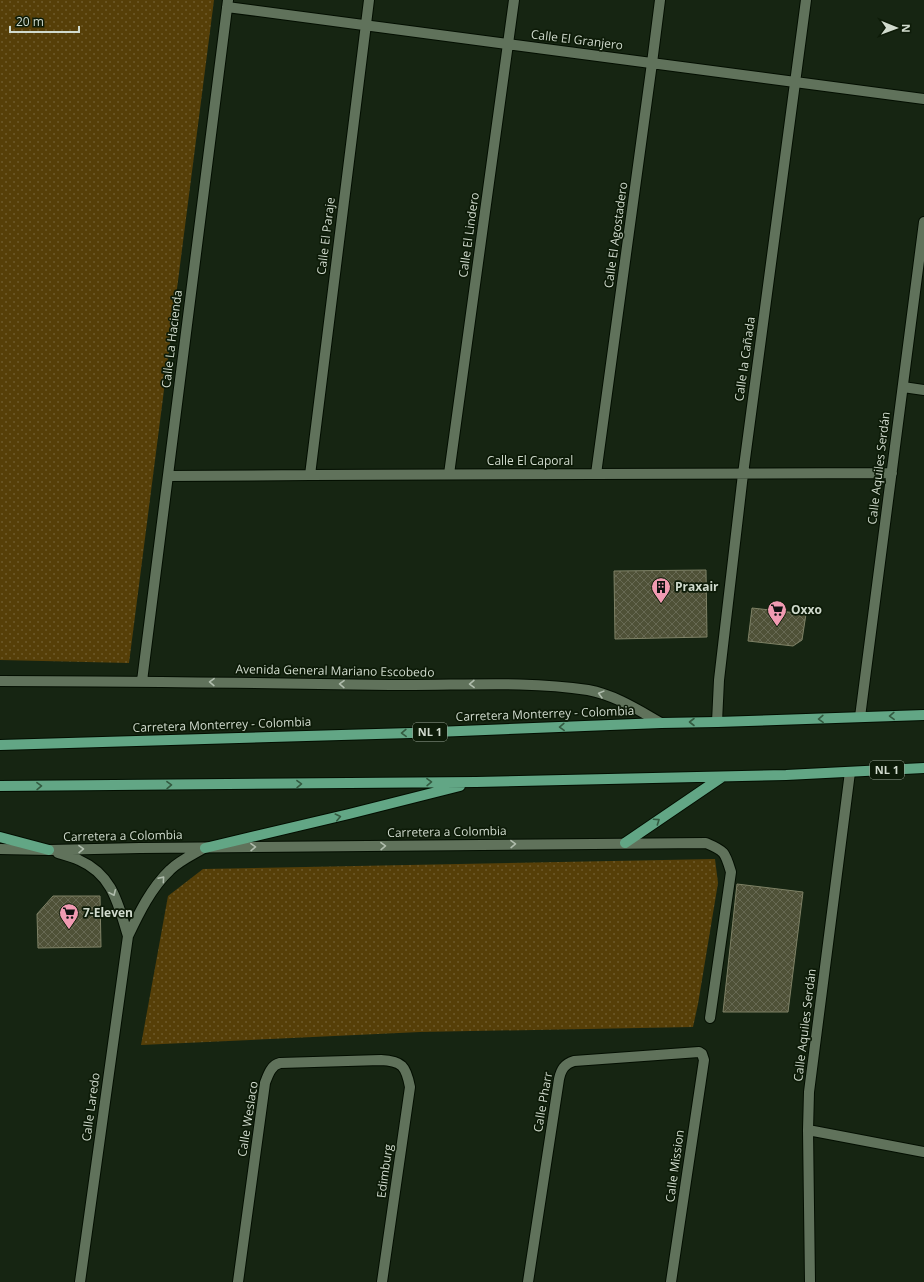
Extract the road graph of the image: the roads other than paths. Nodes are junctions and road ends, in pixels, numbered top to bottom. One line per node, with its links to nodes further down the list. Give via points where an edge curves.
1 (369, 0): 6 (street, Calle El Paraje)
2 (514, 0): 7 (street, Calle El Lindero)
3 (660, 0): 8 (street, Calle El Agostadero)
4 (806, 0): 9 (street, Calle la Cañada)
5 (227, 4): 6 (street, Calle El Granjero); 19 (street, Calle La Hacienda)
6 (366, 26): 7 (street, Calle El Granjero); 18 (street, Calle El Paraje)
7 (509, 45): 8 (street, Calle El Granjero); 15 (street, Calle El Lindero)
8 (652, 63): 9 (street, Calle El Granjero); 16 (street, Calle El Agostadero)
9 (795, 82): 10 (street, Calle El Granjero); 17 (street, Calle la Cañada)
10 (924, 99)
11 (924, 222): 12 (street, Calle Aquiles Serdán)
12 (903, 387): 13 (street); 14 (street, Calle Aquiles Serdán)
13 (924, 390)
14 (892, 473): 17 (street, Calle El Caporal); 23 (street, Calle Aquiles Serdán)
15 (448, 474): 16 (street, Calle El Caporal); 18 (street, Calle El Caporal)
16 (596, 474): 17 (street, Calle El Caporal)
17 (743, 474): 24 (street, Calle la Cañada, via 719,680)
18 (310, 475): 19 (street, Calle El Caporal)
19 (168, 476): 21 (street, Calle La Hacienda)
20 (0, 681): 21 (street, Avenida General Mariano Escobedo / NL 1)
21 (142, 681): 25 (street, Avenida General Mariano Escobedo / NL 1, one-way to 21, via 614,697 589,690 555,686)
22 (924, 715): 23 (main road, Carretera Monterrey - Colombia / NL 1, one-way to 23)
23 (860, 717): 24 (main road, Carretera Monterrey - Colombia / NL 1, one-way to 24)
24 (717, 722): 25 (main road, Carretera Monterrey - Colombia / NL 1, one-way to 25)
25 (661, 723): 26 (main road, Carretera Monterrey - Colombia / NL 1, one-way to 26)
26 (0, 745)
27 (924, 768): 28 (main road, NL 1)
28 (850, 772): 29 (main road, NL 1); 41 (street, Calle Aquiles Serdán, via 809,1092)
29 (722, 776): 30 (main road, NL 1); 33 (main road, one-way to 29)
30 (476, 782): 31 (main road, NL 1, one-way to 30); 34 (main road, one-way to 30)
31 (0, 786)
32 (0, 837): 36 (main road)
33 (625, 843): 34 (street, Carretera a Colombia, one-way to 33); 38 (street, Carretera a Colombia, via 706,843 721,849 727,859 731,872)
34 (205, 848): 36 (street, Carretera a Colombia, one-way to 34); 37 (street, Calle Laredo, one-way to 34, via 144,905 170,870)
35 (0, 849): 36 (street, Carretera a Colombia)
36 (49, 850): 37 (street, Calle Laredo, one-way to 37, via 79,860 103,877 110,885)
37 (128, 936): 43 (street, Calle Laredo)
38 (710, 1018)
39 (702, 1054): 46 (street, Calle Pharr, via 699,1052 574,1062 563,1067); 47 (street, Calle Mission, via 704,1060)
40 (402, 1065): 44 (street, Calle Weslaco, via 381,1060 285,1063 273,1066 265,1083); 45 (street, Edimburg, via 410,1086)
41 (808, 1130): 42 (street); 48 (street, Calle Aquiles Serdán)
42 (924, 1152)
43 (80, 1282)
44 (238, 1282)
45 (382, 1282)
46 (528, 1282)
47 (671, 1282)
48 (810, 1282)

